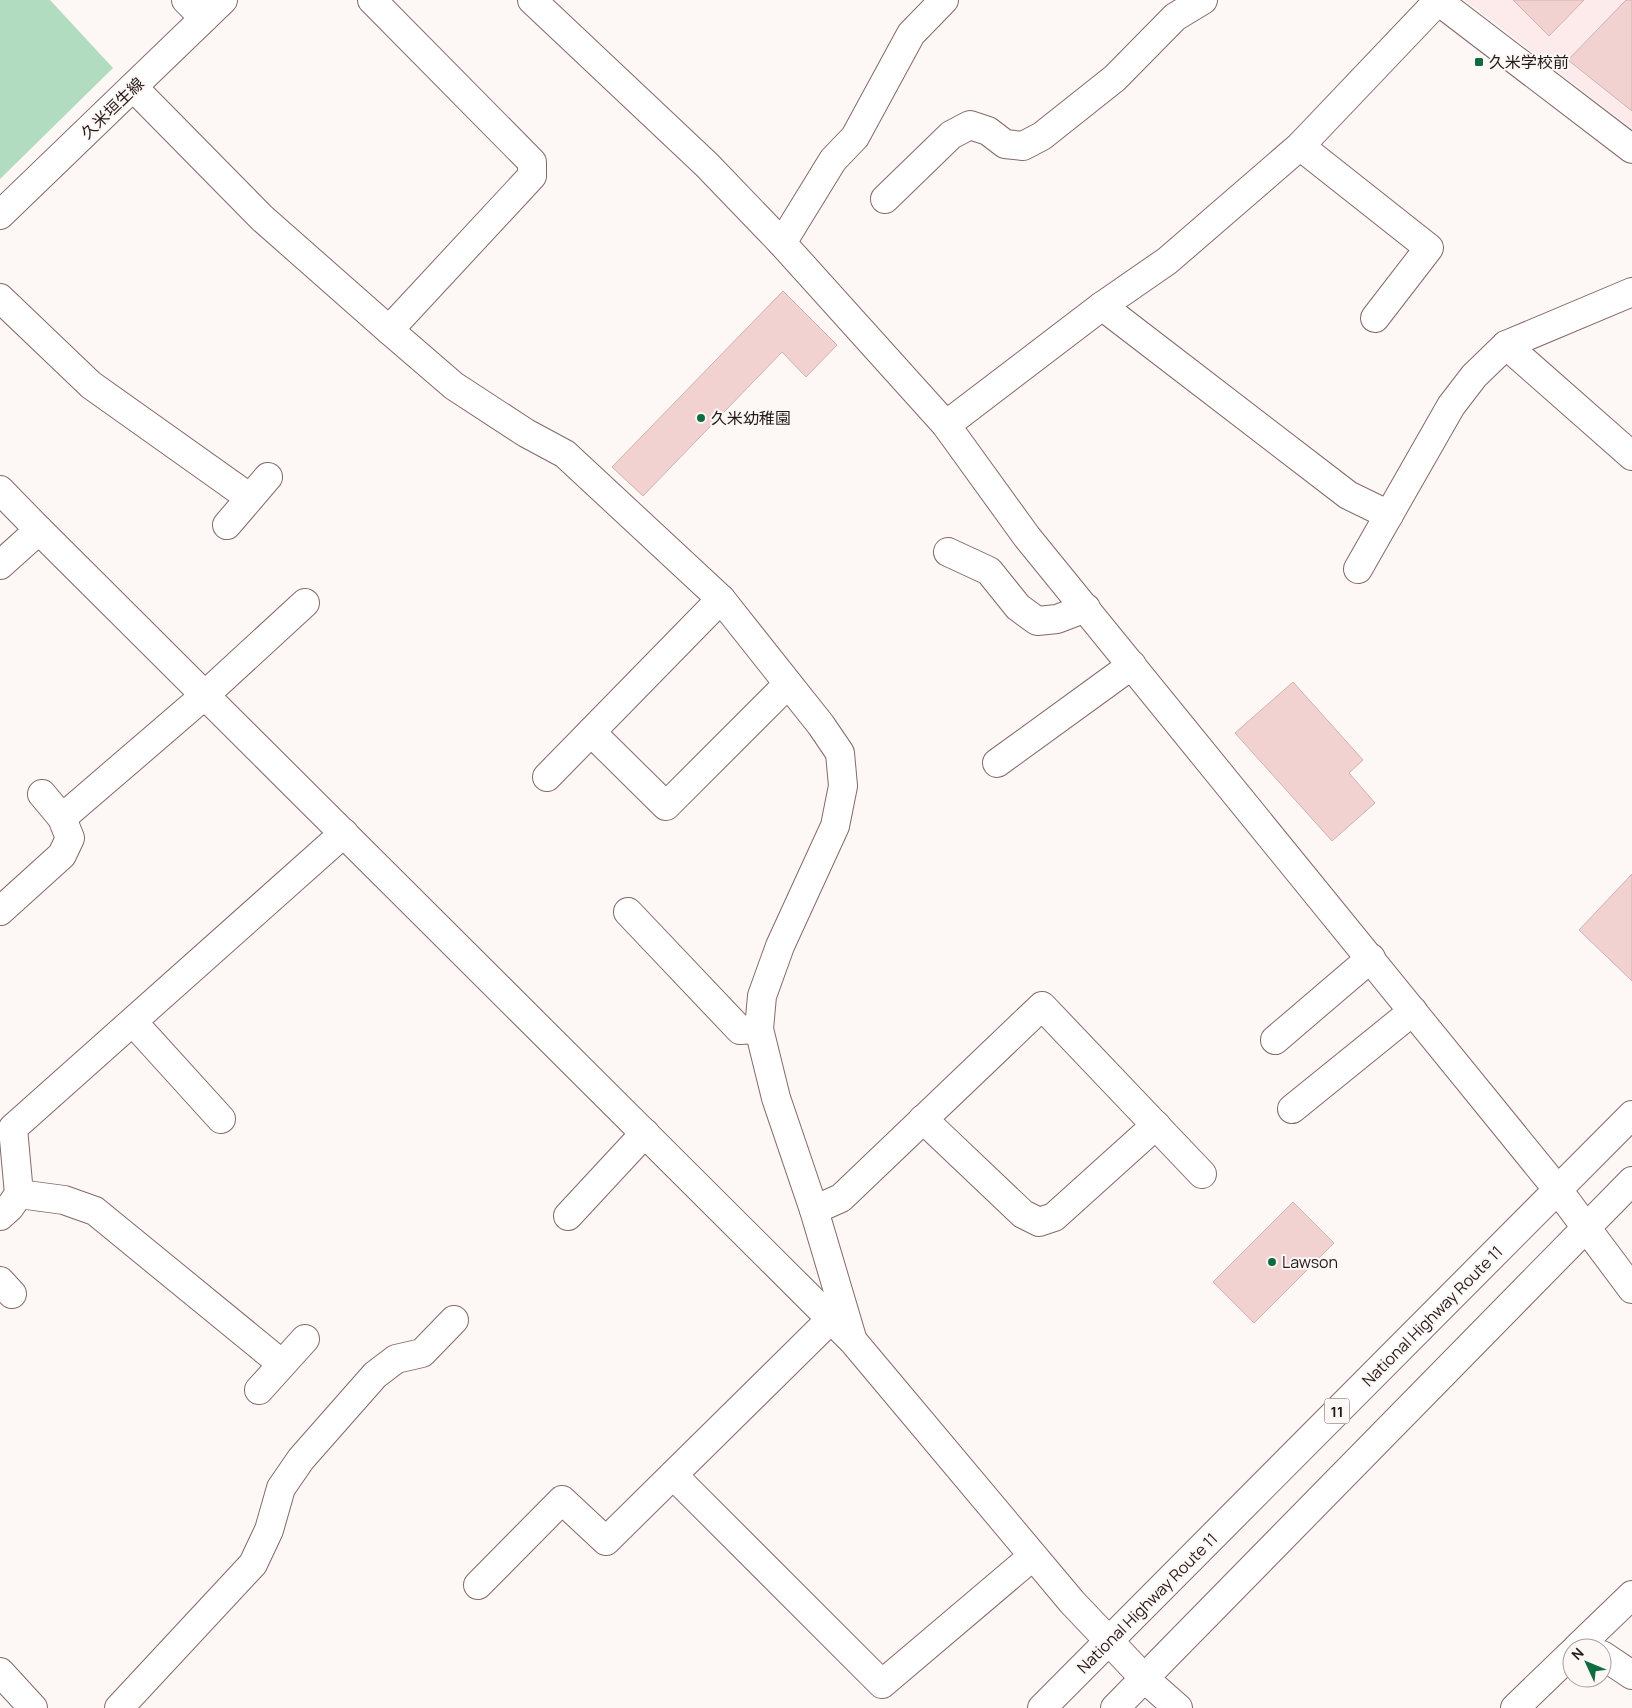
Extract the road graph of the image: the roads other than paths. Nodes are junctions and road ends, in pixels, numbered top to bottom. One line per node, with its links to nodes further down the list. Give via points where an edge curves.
1 (372, 0): 17 (main road, via 532,162 532,176)
2 (532, 0): 12 (main road, via 707,165)
3 (944, 0): 12 (main road, via 911,34 855,136 832,160)
4 (1203, 0): 10 (main road, via 1175,17 1115,78 1042,136 1023,146 1005,144 988,131 970,125 951,135)
5 (1438, 1): 8 (main road); 9 (main road)
6 (205, 6): 7 (main road, 久米垣生線)
7 (133, 87): 11 (main road, 久米垣生線); 17 (main road, via 262,218)
8 (1300, 146): 15 (main road, via 1167,261); 16 (main road, via 1429,248)
9 (1632, 149)
10 (885, 199)
11 (0, 215)
12 (782, 243): 19 (main road)
13 (1632, 292): 18 (main road)
14 (0, 298): 23 (main road, via 91,385)
15 (1102, 306): 19 (main road); 24 (main road, via 1348,495)
16 (1375, 318)
17 (389, 330): 30 (main road, via 454,386 565,454)
18 (1506, 345): 20 (main road); 24 (main road, via 1474,376 1451,406)
19 (946, 425): 32 (main road, via 1027,537)
20 (1632, 456)
21 (268, 477): 23 (main road)
22 (0, 490): 26 (main road)
23 (250, 498): 25 (main road)
24 (1389, 515): 29 (main road)
25 (227, 525)
26 (39, 530): 28 (main road); 35 (main road)
27 (948, 552): 32 (main road, via 989,571 1018,607 1037,621 1057,620)
28 (0, 565)
29 (1358, 569)
30 (721, 599): 34 (main road); 36 (main road)
31 (305, 604): 35 (main road)
32 (1086, 608): 33 (main road)
33 (1132, 664): 37 (main road); 44 (main road)
34 (788, 684): 36 (main road, via 666,806); 47 (main road, via 840,753 843,786 836,826 780,946 762,996)
35 (205, 696): 40 (main road); 41 (main road)
36 (591, 732): 38 (main road)
37 (997, 763)
38 (547, 777)
39 (42, 794): 40 (main road)
40 (62, 818): 42 (main road, via 70,838 62,855)
41 (344, 833): 46 (main road); 54 (main road)
42 (0, 911)
43 (628, 912): 47 (main road, via 740,1030)
44 (1371, 958): 45 (main road); 48 (main road)
45 (1413, 1011): 49 (main road); 57 (main road)
46 (133, 1022): 51 (main road); 58 (main road, via 13,1128)
47 (759, 1029): 59 (main road, via 776,1098)
48 (1275, 1040)
49 (1292, 1110)
50 (1632, 1115): 57 (main road, National Highway Route 11 / 11)
51 (221, 1118)
52 (923, 1120): 53 (main road, via 1023,1214 1038,1222 1054,1218); 53 (main road, via 1042,1006); 59 (main road, via 841,1198)
53 (1156, 1124): 55 (main road)
54 (645, 1133): 61 (main road); 64 (main road)
55 (1202, 1174)
56 (1632, 1181): 62 (main road)
57 (1558, 1190): 62 (main road); 75 (main road, National Highway Route 11 / 11)
58 (19, 1194): 60 (main road); 68 (main road, via 64,1200 95,1211)
59 (814, 1210): 67 (main road)
60 (0, 1216)
61 (568, 1216)
62 (1586, 1227): 63 (main road); 80 (main road)
63 (1632, 1289)
64 (831, 1319): 67 (main road); 70 (main road)
65 (454, 1320): 82 (main road, via 422,1353 396,1359 375,1375 301,1459 281,1488 269,1530 253,1564)
66 (305, 1340): 68 (main road)
67 (853, 1341): 71 (main road)
68 (282, 1364): 69 (main road)
69 (259, 1390)
70 (673, 1475): 71 (main road, via 882,1684); 72 (main road, via 606,1541 562,1500)
71 (1033, 1556): 75 (main road)
72 (478, 1585)
73 (1632, 1596): 74 (main road)
74 (1595, 1638)
75 (1108, 1640): 80 (main road); 83 (main road, National Highway Route 11 / 11)
76 (1612, 1664): 79 (main road)
77 (1562, 1668): 86 (main road)
78 (0, 1672): 81 (main road)
79 (1632, 1675)
80 (1144, 1678): 84 (main road); 85 (main road)
81 (33, 1708)
82 (119, 1708)
83 (1042, 1708)
84 (1115, 1708)
85 (1178, 1708)
86 (1515, 1708)

